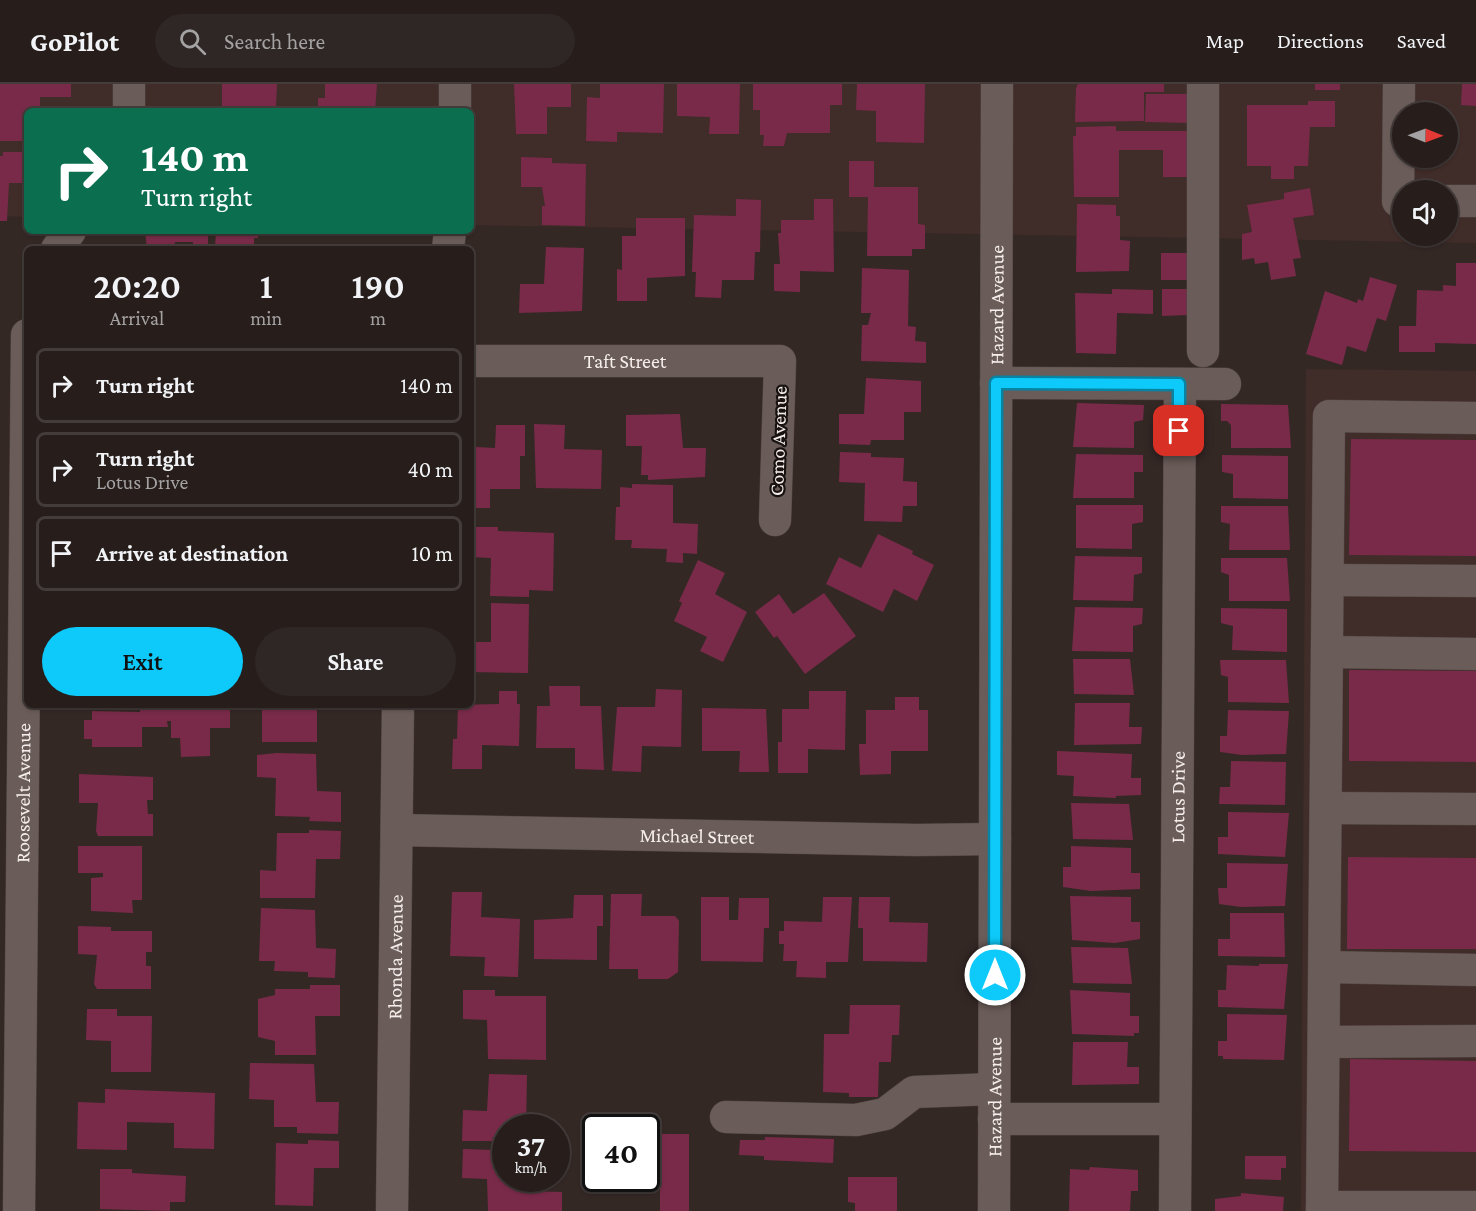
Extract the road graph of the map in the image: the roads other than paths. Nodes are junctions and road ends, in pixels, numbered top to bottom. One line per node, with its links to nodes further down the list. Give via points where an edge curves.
1 (129, 84): 6 (street)
2 (454, 84): 7 (street)
3 (997, 84): 15 (street, Hazard Avenue)
4 (1203, 84): 12 (street)
5 (1399, 84): 8 (street)
6 (129, 108)
7 (455, 108)
8 (1400, 180)
9 (1458, 201): 10 (street)
10 (1476, 201)
11 (18, 337): 38 (street, Roosevelt Avenue)
12 (1203, 351)
13 (474, 361): 14 (street, Taft Street)
14 (780, 361): 19 (street, Como Avenue)
15 (996, 383): 16 (street); 28 (street, Hazard Avenue)
16 (1179, 384): 17 (street); 35 (street, Lotus Drive)
17 (1225, 384)
18 (1476, 418): 20 (street, via 1329,416)
19 (775, 520)
20 (1328, 580): 21 (street); 22 (street)
21 (1476, 581)
22 (1328, 651): 23 (street); 25 (street)
23 (1476, 654)
24 (398, 708): 27 (street, Rhonda Avenue)
25 (1326, 808): 26 (street); 29 (street)
26 (1476, 809)
27 (397, 830): 28 (street, Michael Street); 39 (street, Rhonda Avenue)
28 (995, 839): 33 (street, Hazard Avenue)
29 (1325, 968): 30 (street); 32 (street)
30 (1476, 970)
31 (1476, 1041): 32 (street)
32 (1324, 1042): 37 (street)
33 (994, 1104): 34 (street, via 914,1092 885,1114 856,1120); 35 (street); 40 (street, Hazard Avenue)
34 (726, 1117)
35 (1175, 1119): 41 (street, Lotus Drive)
36 (1476, 1207): 37 (street)
37 (1322, 1209)
38 (19, 1211)
39 (392, 1211)
40 (994, 1211)
41 (1175, 1211)

